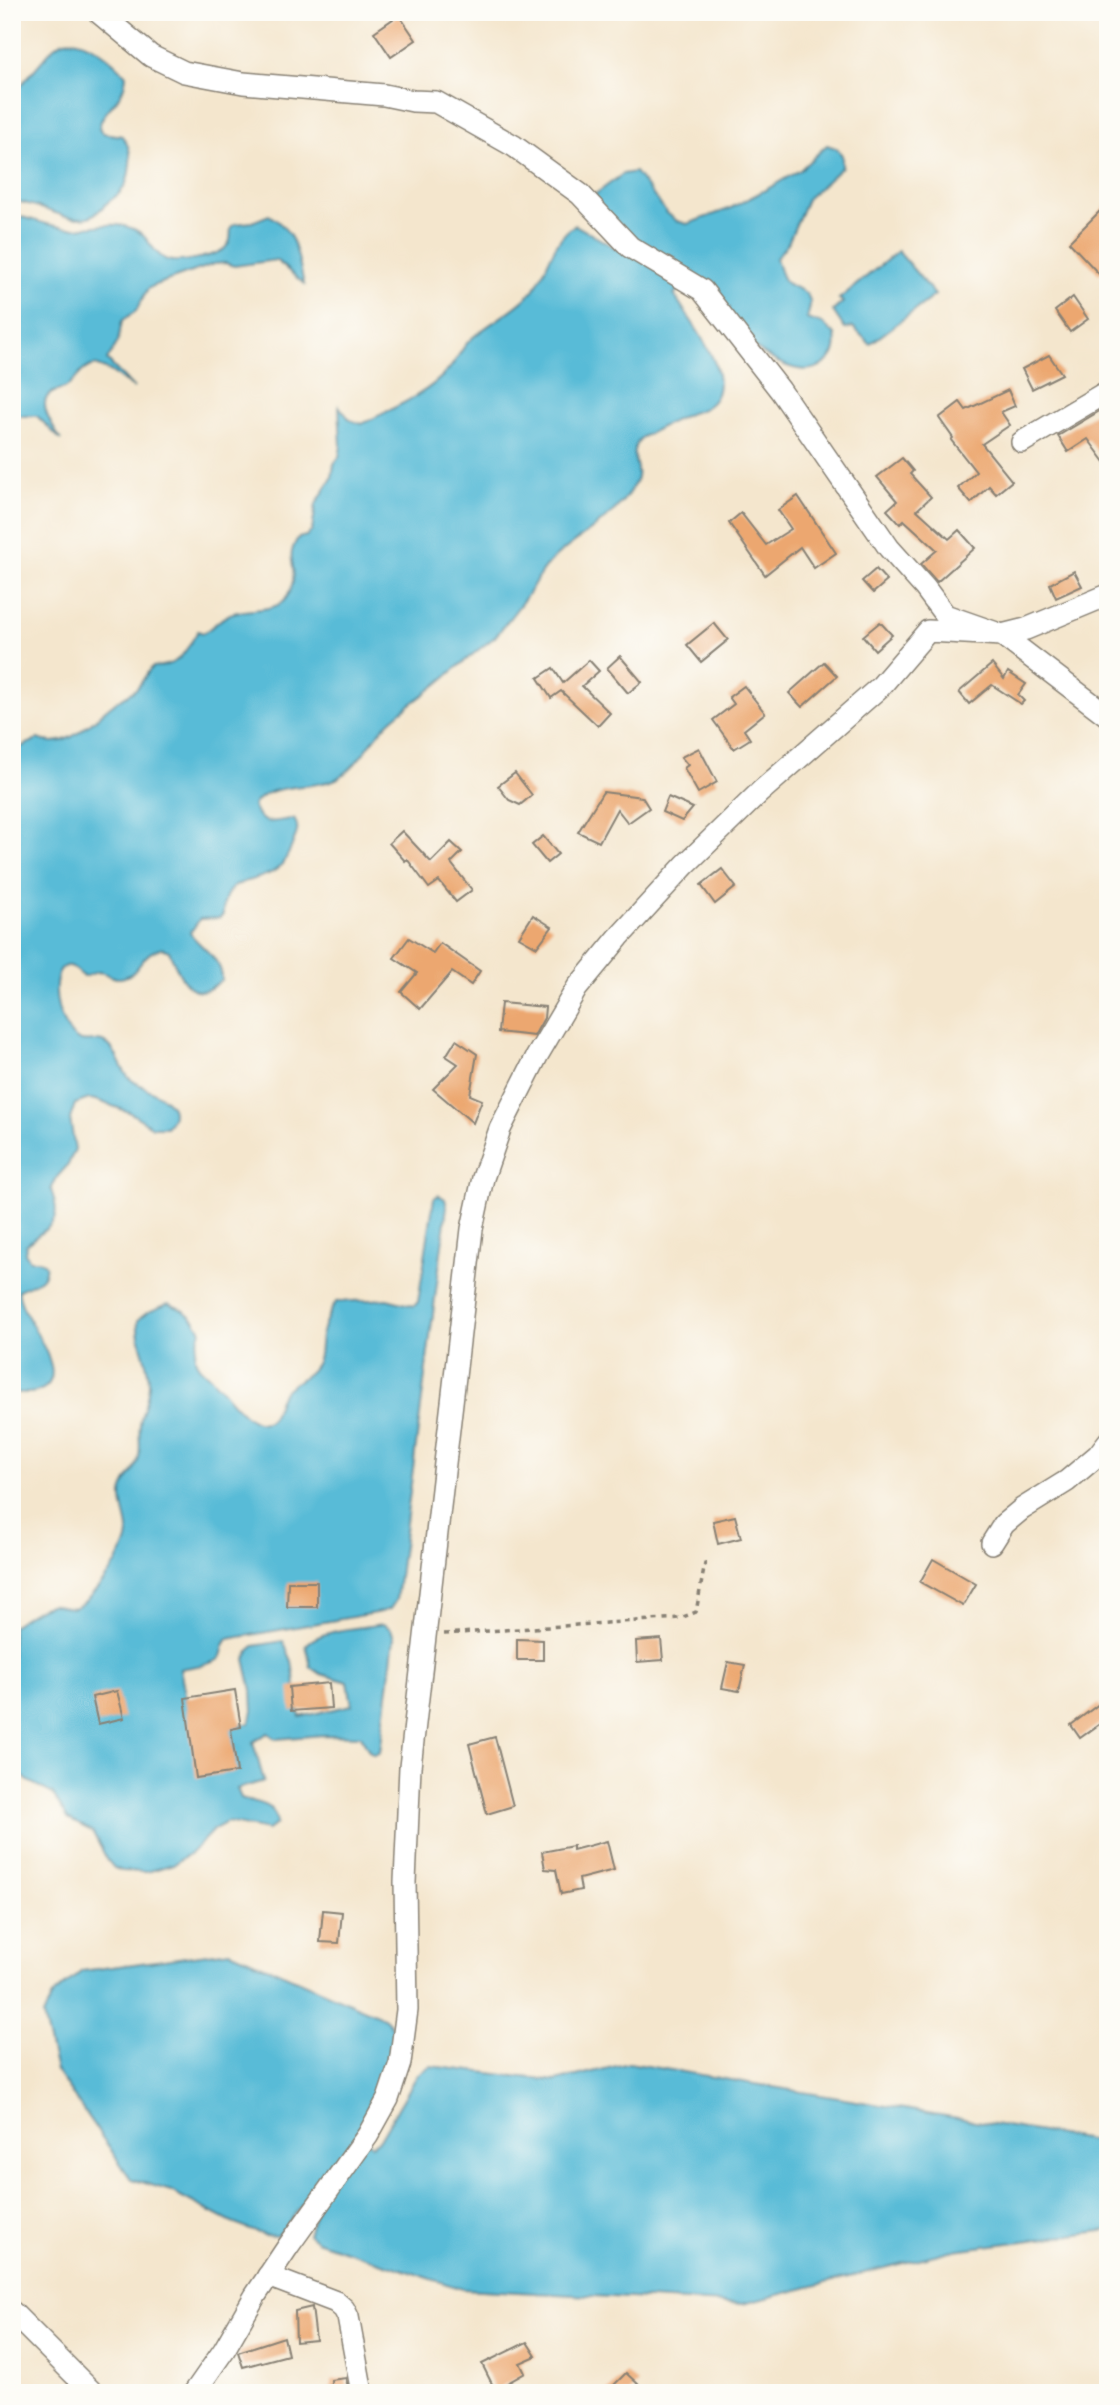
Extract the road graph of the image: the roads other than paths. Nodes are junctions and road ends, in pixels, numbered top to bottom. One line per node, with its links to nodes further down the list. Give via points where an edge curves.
1 (98, 12): 5 (street, via 151,55 184,72 243,83 436,102 514,146 580,194 629,247 702,290 780,390 890,548 945,615)
2 (1108, 391): 3 (street)
3 (1022, 442)
4 (1108, 595): 5 (street)
5 (1002, 635): 6 (street); 9 (street, via 928,631 880,686 685,865 577,988 500,1129 472,1229 424,1635 405,1834 407,2010 400,2063 388,2099 368,2135)
6 (1108, 716)
7 (1108, 1442): 8 (street, via 1067,1481 1004,1524)
8 (992, 1543)
9 (268, 2276): 12 (street); 13 (street, via 344,2309)
10 (12, 2312): 11 (street)
11 (93, 2393)
12 (194, 2393)
13 (362, 2393)

